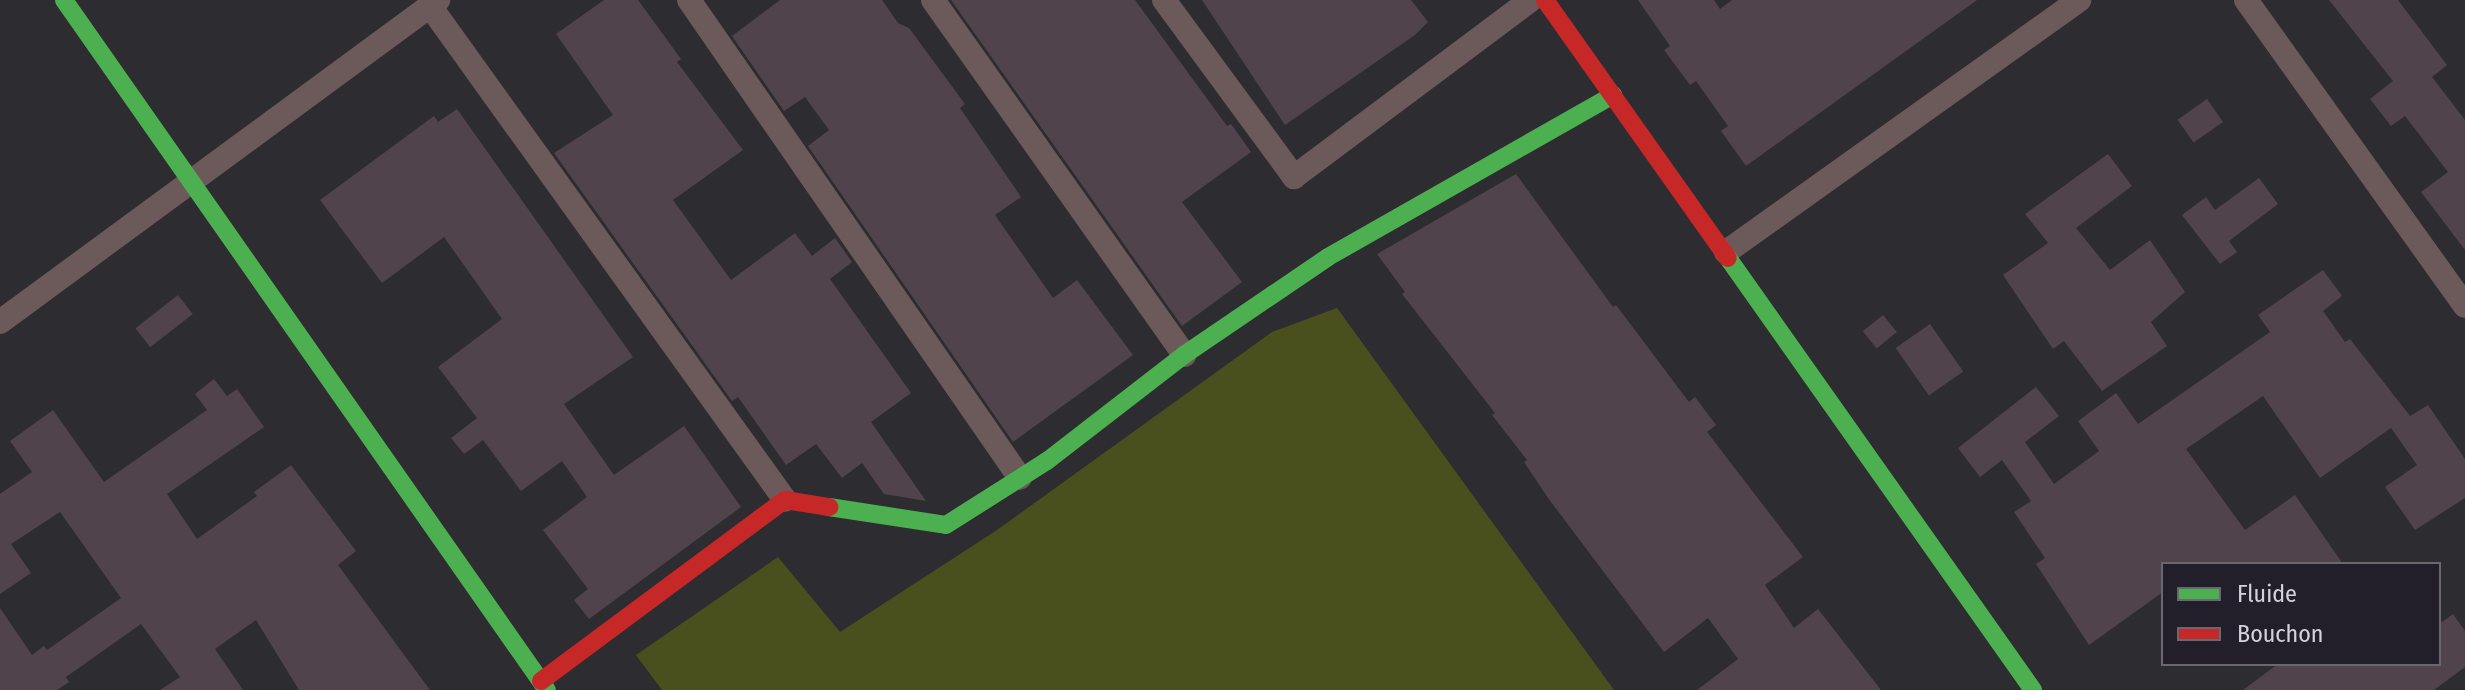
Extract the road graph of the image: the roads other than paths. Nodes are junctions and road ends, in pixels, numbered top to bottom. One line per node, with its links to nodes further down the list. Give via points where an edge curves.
1 (64, 0): 11 (street)
2 (689, 0): 16 (street)
3 (933, 0): 15 (street)
4 (1164, 0): 5 (street, via 1294,177)
5 (1531, 0)
6 (1545, 0): 10 (street)
7 (2079, 0): 12 (street)
8 (2246, 0): 13 (street)
9 (434, 3): 11 (street); 17 (street)
10 (1613, 95): 12 (street); 15 (street, via 1328,257)
11 (191, 181): 14 (street); 18 (street)
12 (1726, 252): 19 (street)
13 (2465, 306)
14 (0, 322)
15 (1184, 355): 16 (street)
16 (1020, 478): 17 (street, via 946,525)
17 (785, 500): 18 (street)
18 (544, 686)
19 (2033, 690)

